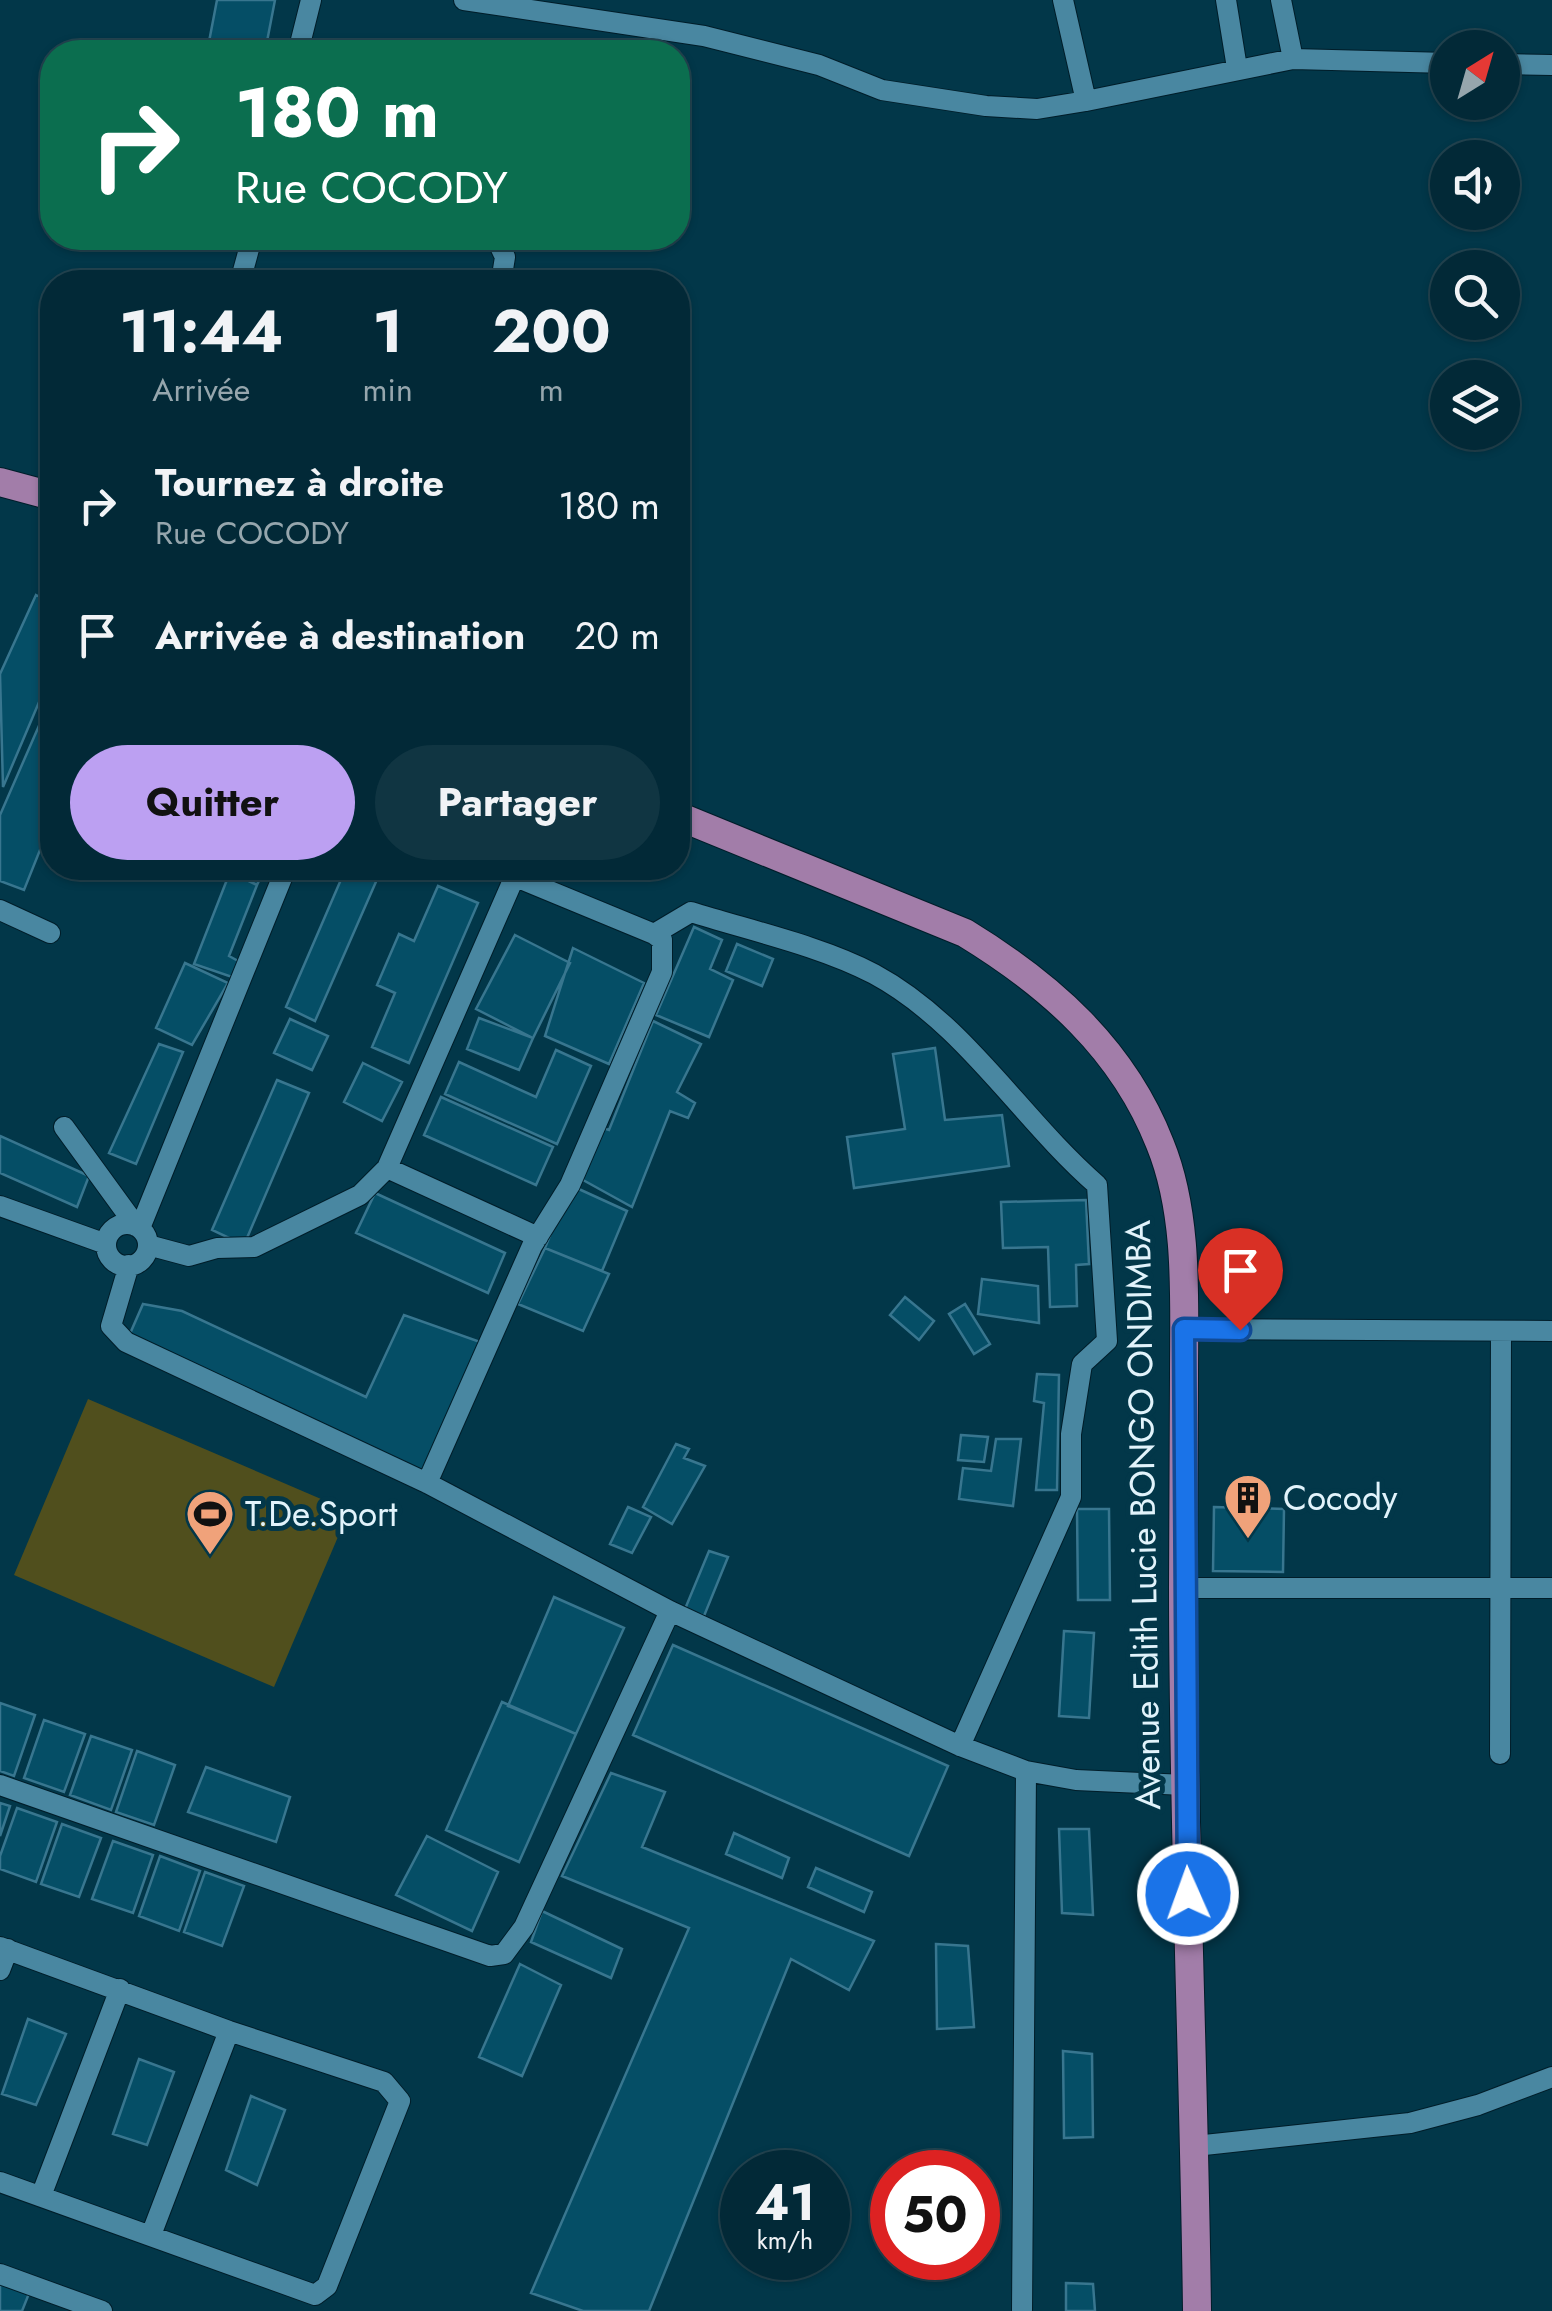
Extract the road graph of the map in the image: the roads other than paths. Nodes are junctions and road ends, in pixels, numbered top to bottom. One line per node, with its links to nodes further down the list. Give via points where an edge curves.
1 (311, 0): 6 (street)
2 (464, 0): 12 (street, via 704,36 935,102 1037,109)
3 (1063, 0): 12 (street)
4 (1226, 0): 11 (street)
5 (1281, 0): 7 (street)
6 (301, 40)
7 (1293, 59): 8 (street); 11 (street)
8 (1430, 63)
9 (1520, 65): 10 (street)
10 (1552, 66)
11 (1237, 68): 12 (street)
12 (1086, 102)
13 (0, 482): 14 (main road)
14 (40, 493)
15 (690, 821): 29 (main road, Avenue Edith Lucie BONGO ONDIMBA, via 964,932 1054,995 1100,1040 1136,1092 1161,1146 1180,1229)
16 (281, 880): 25 (street)
17 (513, 880): 23 (street)
18 (519, 880): 21 (street)
19 (0, 910): 20 (street)
20 (50, 933)
21 (654, 934): 26 (street, via 662,940 662,972 570,1184); 37 (street, via 691,912 874,974 1001,1080 1097,1185 1107,1341 1082,1364 1070,1496)
22 (64, 1127): 25 (street)
23 (386, 1168): 25 (street, via 360,1195 254,1247 189,1256); 26 (street)
24 (0, 1206): 27 (street)
25 (141, 1233): 27 (street, via 116,1227); 28 (street, via 144,1256)
26 (538, 1237): 32 (street)
27 (106, 1244): 28 (street, via 110,1257)
28 (129, 1265): 32 (street, via 110,1326 118,1336)
29 (1184, 1329): 30 (street); 33 (main road, Avenue Edith Lucie BONGO ONDIMBA)
30 (1502, 1330): 31 (street); 34 (street)
31 (1552, 1330)
32 (427, 1483): 36 (street)
33 (1183, 1588): 34 (street); 41 (main road, Avenue Edith Lucie BONGO ONDIMBA)
34 (1501, 1588): 35 (street); 38 (street)
35 (1552, 1588)
36 (670, 1611): 37 (street); 40 (street, via 524,1927 504,1954 490,1956)
37 (960, 1746): 39 (street)
38 (1500, 1754)
39 (1026, 1771): 41 (street); 52 (street)
40 (0, 1785)
41 (1185, 1785): 46 (main road, Avenue Edith Lucie BONGO ONDIMBA)
42 (2, 1955): 43 (street)
43 (120, 1990): 44 (street); 48 (street)
44 (229, 2031): 49 (street); 49 (street, via 384,2082 400,2102 396,2113 327,2286 315,2295)
45 (1552, 2077): 46 (street, via 1410,2123)
46 (1195, 2146): 53 (main road, Avenue Edith Lucie BONGO ONDIMBA)
47 (0, 2182): 48 (street)
48 (41, 2196): 49 (street)
49 (151, 2235)
50 (0, 2274): 51 (street)
51 (102, 2311)
52 (1022, 2311)
53 (1197, 2311)

